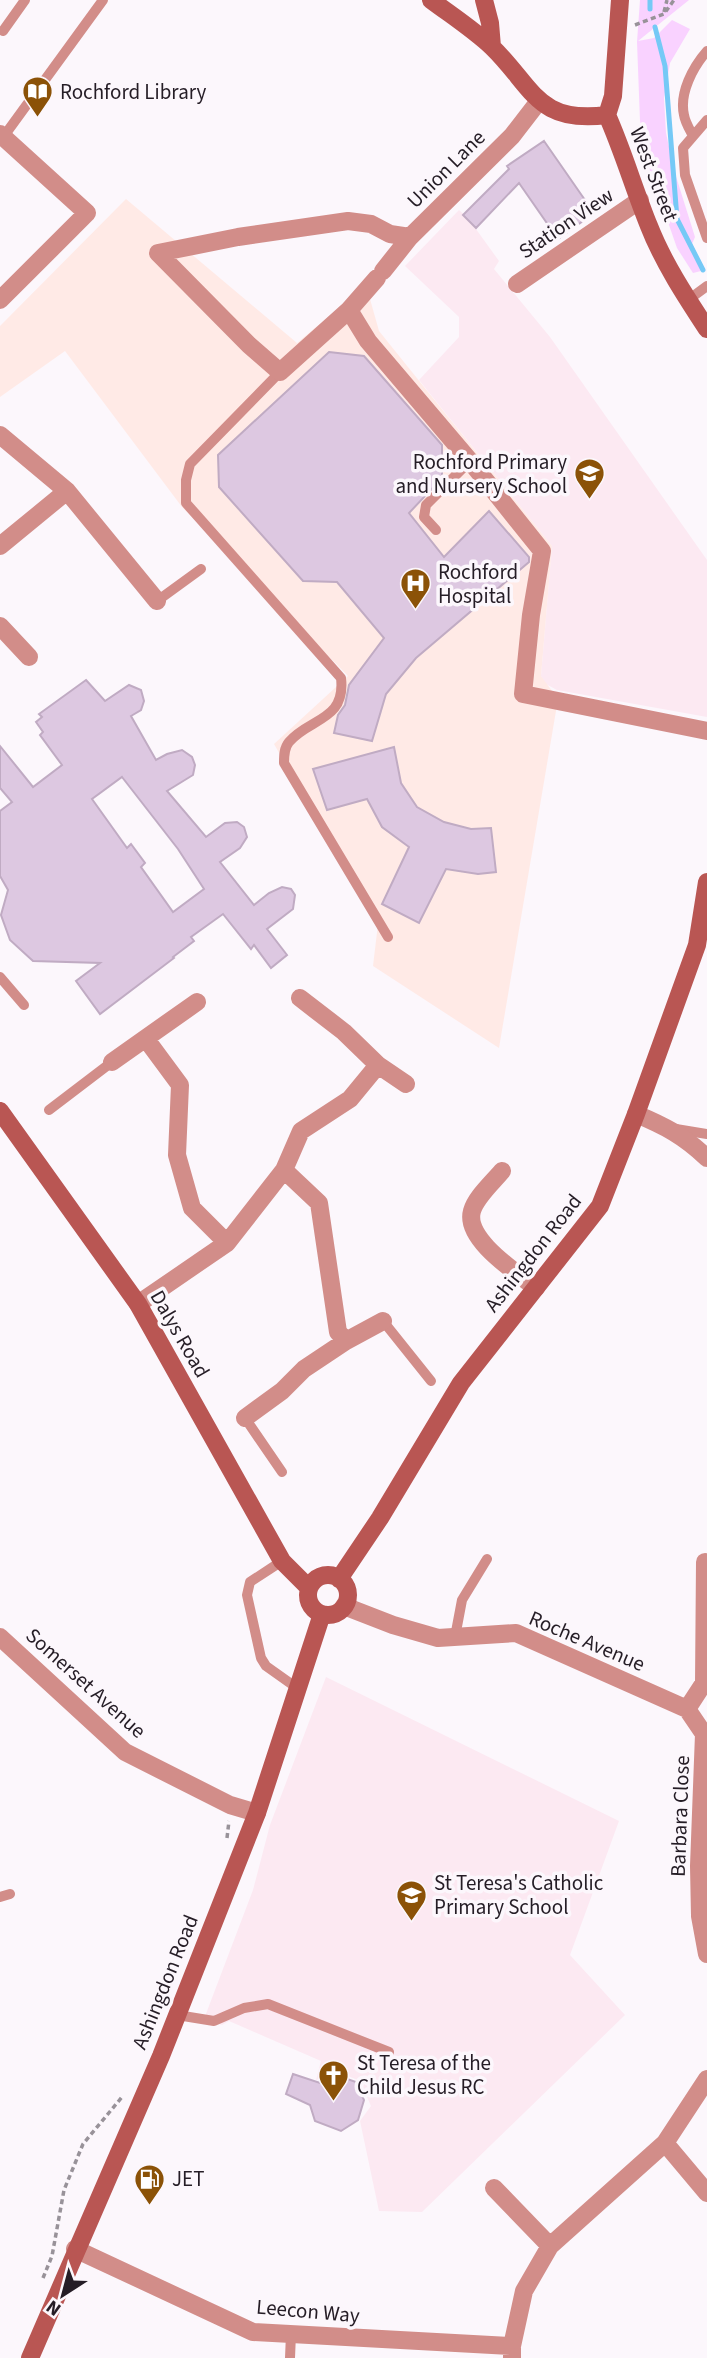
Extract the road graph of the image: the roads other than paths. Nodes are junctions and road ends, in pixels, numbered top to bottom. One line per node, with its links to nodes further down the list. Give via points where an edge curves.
1 (24, 0): 6 (lane)
2 (103, 0): 12 (lane)
3 (431, 0): 7 (street, West Street)
4 (484, 0): 7 (street)
5 (620, 0): 10 (street, via 614,96)
6 (3, 31)
7 (492, 47): 9 (street, West Street)
8 (707, 51): 13 (lane, via 684,93 684,116)
9 (539, 101): 10 (street, West Street, via 561,114 582,118); 15 (street, Union Lane, via 512,136)
10 (607, 115): 14 (street, West Street)
11 (707, 121): 13 (lane)
12 (2, 135): 19 (street, via 87,213)
13 (694, 136): 16 (lane, via 684,148 685,175)
14 (640, 200): 17 (street, Station View); 20 (street, West Street, via 649,228)
15 (410, 237): 21 (street); 23 (street, Union Lane, via 348,220 158,253)
16 (707, 237)
17 (517, 284)
18 (707, 286): 20 (lane)
19 (0, 300)
20 (688, 300): 22 (street, West Street)
21 (349, 310): 23 (street); 25 (street, via 368,341)
22 (707, 329)
23 (280, 372): 35 (lane, via 190,464 187,503 341,678 337,705 290,741 284,763)
24 (0, 435): 26 (street)
25 (470, 461): 27 (lane, via 426,505 424,517); 33 (street, via 542,551 523,694)
26 (67, 491): 28 (street); 30 (street)
27 (436, 530)
28 (0, 546)
29 (201, 569): 30 (lane)
30 (157, 601)
31 (0, 626): 32 (street)
32 (29, 657)
33 (707, 731)
34 (707, 882): 46 (street, Ashingdon Road, via 697,945)
35 (388, 937)
36 (0, 977): 39 (lane)
37 (300, 998): 42 (street)
38 (197, 1002): 40 (street)
39 (24, 1005)
40 (146, 1039): 41 (street); 52 (street, via 180,1085 177,1155 192,1208)
41 (112, 1062): 44 (lane)
42 (378, 1065): 43 (street); 50 (street, via 350,1099 301,1131)
43 (406, 1084)
44 (48, 1110)
45 (0, 1111): 54 (street, Dalys Road)
46 (636, 1114): 47 (street); 53 (street, Ashingdon Road, via 600,1206)
47 (670, 1128): 48 (lane); 49 (street)
48 (707, 1134)
49 (707, 1158)
50 (284, 1170): 52 (street); 56 (street, via 319,1203 338,1332)
51 (502, 1171): 53 (street, via 472,1208 472,1229 489,1250)
52 (227, 1243): 54 (street)
53 (536, 1288): 63 (street, Ashingdon Road, via 461,1384)
54 (138, 1304): 61 (street, Dalys Road)
55 (383, 1321): 56 (street); 57 (lane)
56 (346, 1341): 58 (street)
57 (431, 1381)
58 (245, 1418): 59 (lane)
59 (282, 1472)
60 (486, 1559): 68 (lane, via 462,1600)
61 (282, 1561): 64 (street, Dalys Road); 69 (lane, via 250,1582 247,1595 261,1658 266,1667)
62 (705, 1562): 70 (street, via 704,1683)
63 (339, 1580): 64 (street, via 322,1576); 65 (street, via 347,1594)
64 (309, 1588): 66 (street, via 308,1601)
65 (344, 1606): 66 (street, via 335,1614); 68 (street, Roche Avenue, via 427,1635)
66 (322, 1614): 69 (street, Ashingdon Road)
67 (0, 1637): 71 (street, Somerset Avenue, via 125,1752 230,1805)
68 (456, 1637): 70 (street, Roche Avenue, via 516,1633)
69 (297, 1688): 71 (street, Ashingdon Road)
70 (687, 1709): 72 (street, Barbara Close, via 704,1734 699,1866)
71 (257, 1813): 73 (street, Ashingdon Road)
72 (707, 1954)
73 (177, 2015): 74 (lane, via 214,2021 268,2004); 80 (street, Ashingdon Road)
74 (389, 2052)
75 (707, 2079): 76 (street)
76 (664, 2143): 78 (street); 79 (street)
77 (494, 2188): 79 (street)
78 (707, 2193)
79 (550, 2246): 82 (street, via 524,2291)
80 (75, 2249): 81 (street, Leecon Way, via 253,2332); 83 (street, Ashingdon Road)
81 (291, 2334): 82 (street, Leecon Way); 84 (lane)
82 (512, 2352)
83 (30, 2358)
84 (290, 2358)

